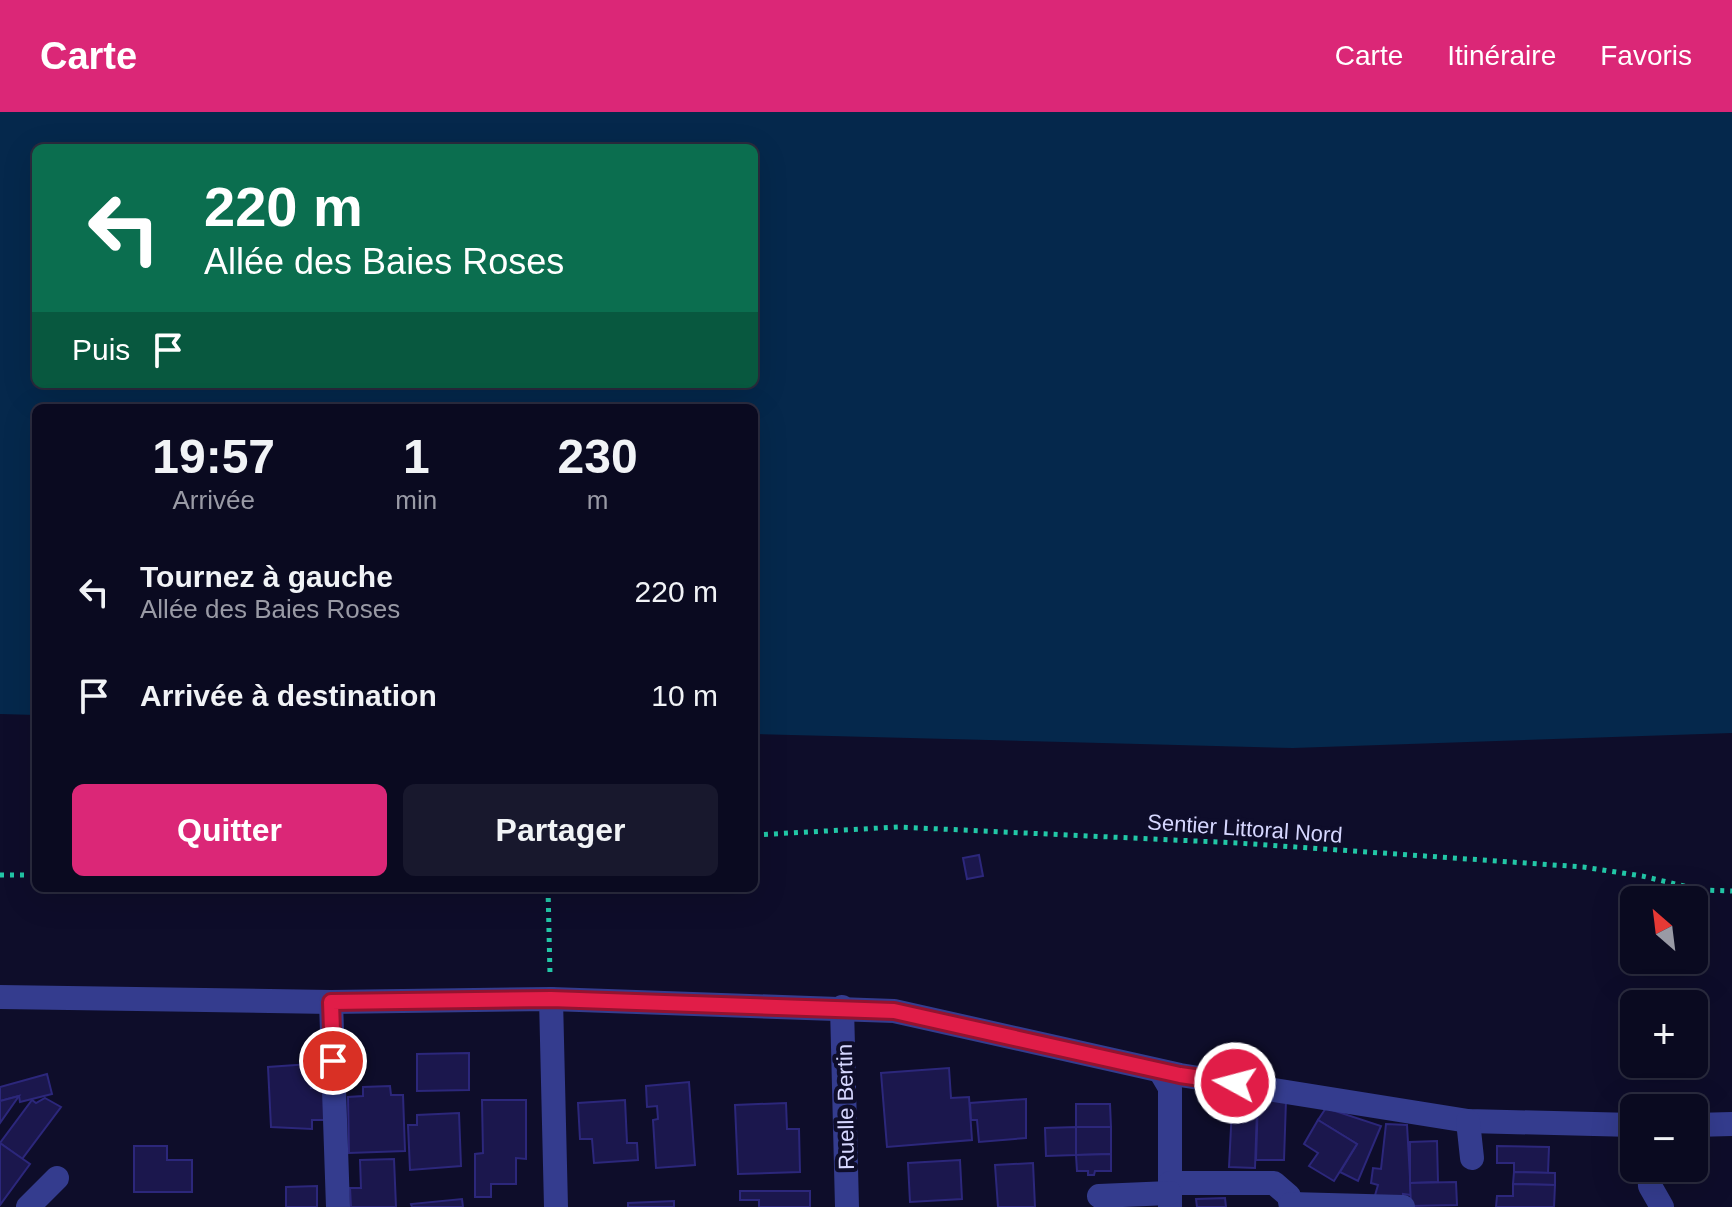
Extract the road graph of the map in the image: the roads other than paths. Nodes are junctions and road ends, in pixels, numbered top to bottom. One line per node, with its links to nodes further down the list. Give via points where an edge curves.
1 (0, 997): 3 (street)
2 (551, 999): 3 (street); 4 (street); 18 (street)
3 (331, 1002): 17 (street)
4 (842, 1007): 5 (street, via 939,1019); 19 (street, Ruelle Bertin)
5 (1170, 1078): 6 (street); 13 (street)
6 (1468, 1121): 8 (street); 10 (street)
7 (1732, 1124): 9 (street)
8 (1620, 1125)
9 (1708, 1125)
10 (1472, 1158)
11 (57, 1178): 16 (street)
12 (1650, 1182): 21 (street)
13 (1170, 1194): 14 (street); 15 (street, via 1274,1183 1283,1188)
14 (1099, 1196)
15 (1291, 1206): 20 (street)
16 (28, 1207)
17 (338, 1207)
18 (556, 1207)
19 (847, 1207)
20 (1403, 1207)
21 (1662, 1207)

